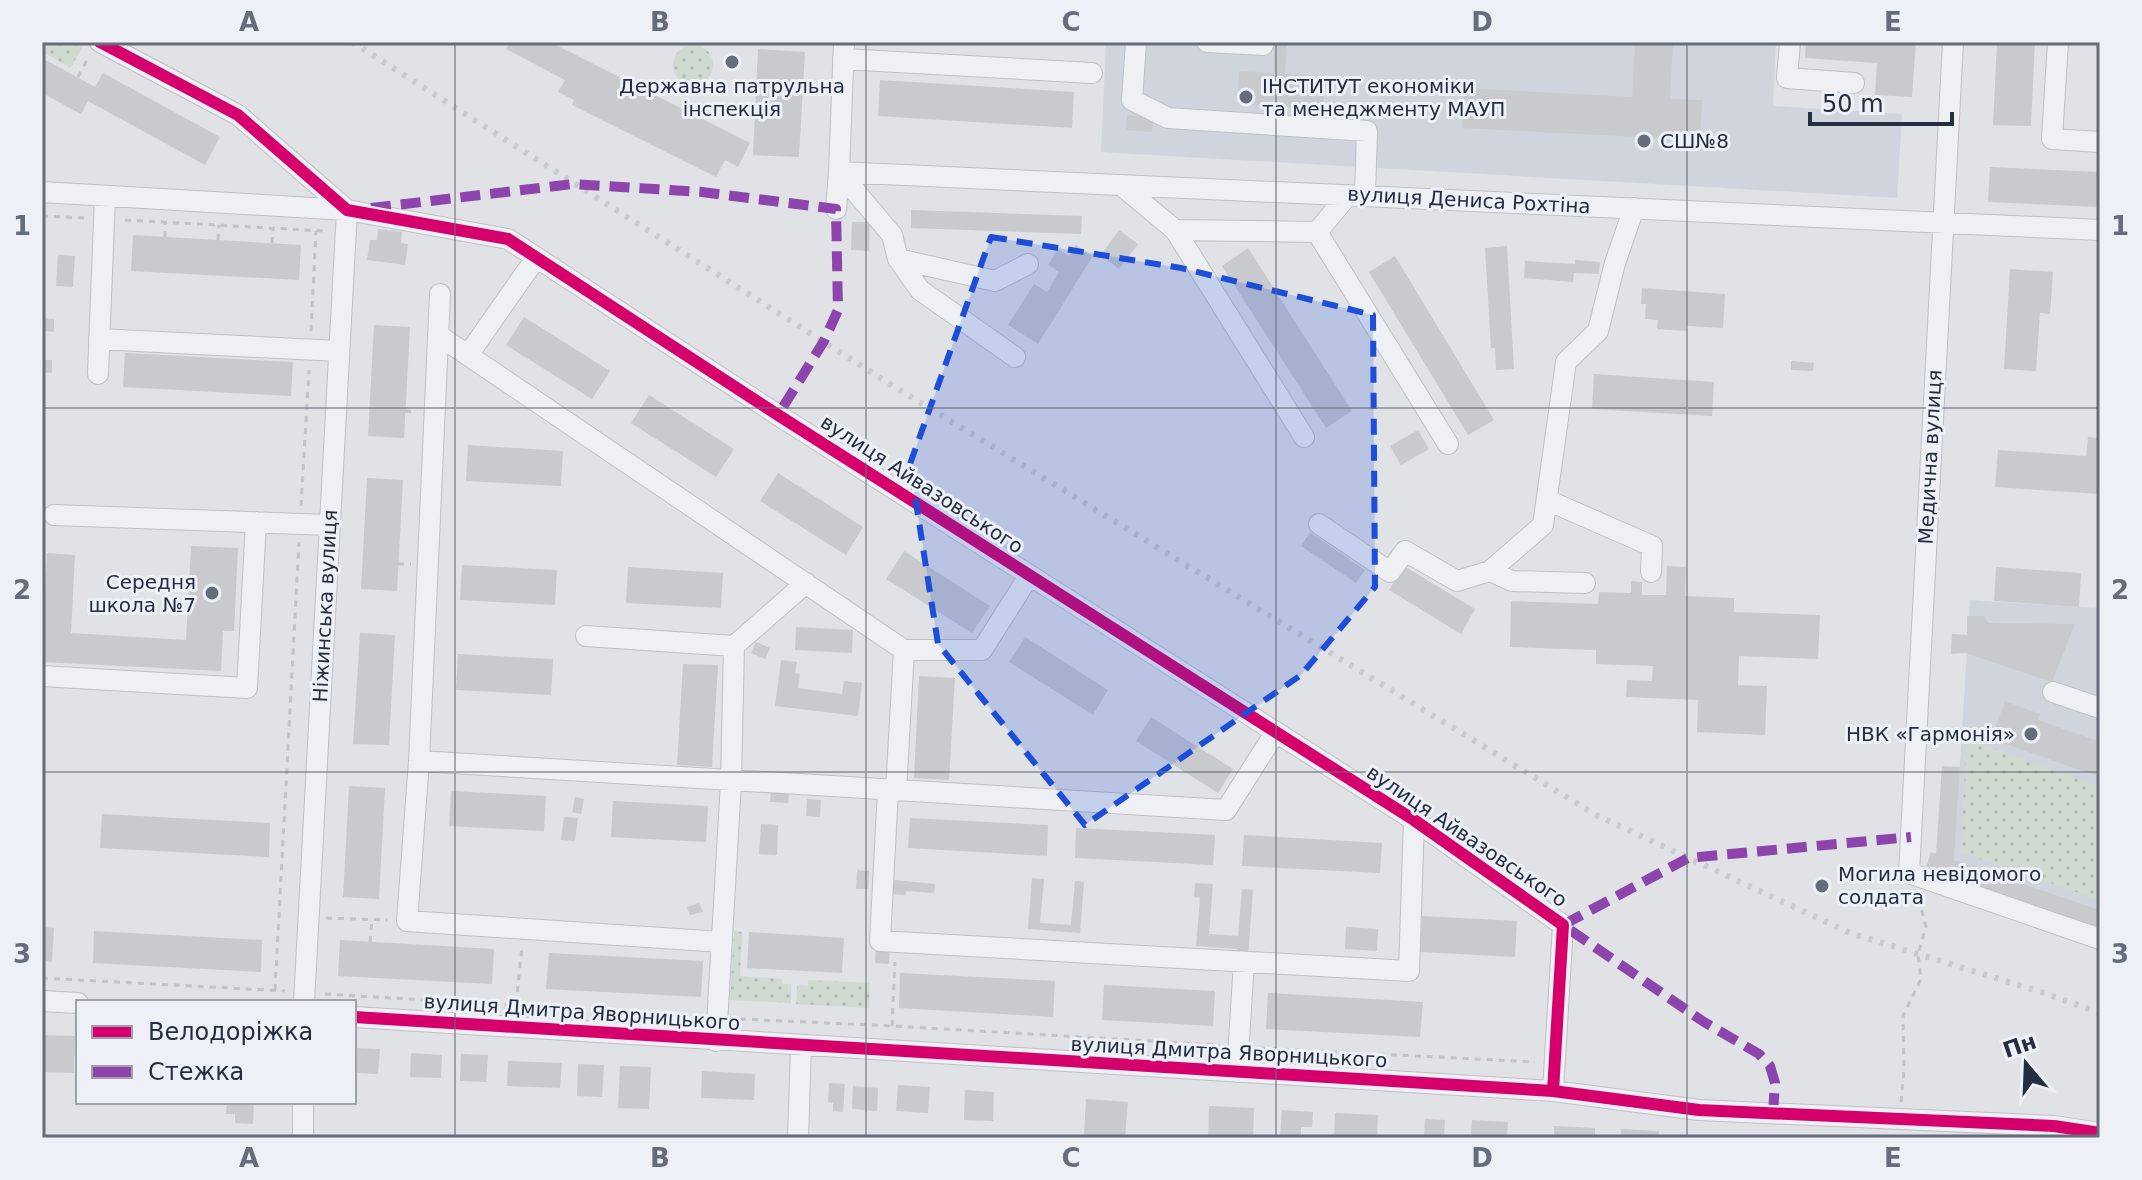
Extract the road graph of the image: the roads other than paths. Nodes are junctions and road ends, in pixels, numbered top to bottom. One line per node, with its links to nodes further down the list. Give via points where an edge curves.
1 (1136, 42): 16 (street, via 1132,100 1168,118 1367,131)
2 (1207, 42): 6 (street)
3 (1790, 42): 10 (street, via 1787,78)
4 (1953, 42): 20 (street, Медична вулиця)
5 (2058, 42): 11 (street, via 2052,139)
6 (1263, 45)
7 (95, 48): 19 (street, via 238,115)
8 (844, 50): 9 (street); 12 (street)
9 (1092, 73)
10 (1854, 83)
11 (2100, 142)
12 (839, 172): 13 (street, вулиця Дениса Рохтіна); 18 (street); 25 (street, via 892,235)
13 (1121, 185): 16 (street, вулиця Дениса Рохтіна); 21 (street)
14 (42, 192): 15 (street, вулиця Айвазовського)
15 (105, 196): 19 (street, вулиця Айвазовського); 29 (street)
16 (1356, 196): 17 (street, вулиця Дениса Рохтіна); 23 (street)
17 (1634, 208): 20 (street, вулиця Дениса Рохтіна); 36 (street, via 1598,331 1566,362)
18 (836, 209)
19 (347, 210): 24 (street, вулиця Айвазовського, via 508,239); 30 (street, Ніжинська вулиця)
20 (1942, 222): 22 (street, вулиця Дениса Рохтіна); 57 (street, Медична вулиця, via 1914,874)
21 (1175, 230): 23 (street); 34 (street)
22 (2100, 230)
23 (1317, 232): 35 (street)
24 (536, 258): 31 (street); 43 (street, вулиця Айвазовського)
25 (898, 259): 26 (street, via 995,281); 32 (street, via 920,290)
26 (1028, 264)
27 (440, 294): 28 (street)
28 (438, 335): 31 (street); 53 (street)
29 (99, 339): 30 (street); 33 (street)
30 (338, 351): 40 (street, Ніжинська вулиця)
31 (468, 355): 44 (street)
32 (1015, 357)
33 (98, 374)
34 (1304, 437)
35 (1448, 444)
36 (1547, 500): 41 (street, via 1543,525); 42 (street, via 1652,546)
37 (54, 515): 38 (street)
38 (256, 522): 40 (street); 49 (street, via 247,688)
39 (1319, 524): 41 (street, via 1390,572 1405,551 1457,581)
40 (329, 525): 60 (street, Ніжинська вулиця)
41 (1490, 571): 45 (street, via 1512,581)
42 (1651, 572)
43 (1029, 576): 48 (street, via 982,650); 52 (street, вулиця Айвазовського)
44 (806, 583): 47 (street); 48 (street)
45 (1585, 583)
46 (586, 636): 47 (street)
47 (734, 646): 54 (street)
48 (904, 650): 55 (street)
49 (42, 676)
50 (2053, 692): 51 (street)
51 (2100, 708)
52 (1275, 733): 55 (street, via 1226,810); 56 (street, вулиця Айвазовського)
53 (419, 761): 54 (street); 58 (street, via 407,921)
54 (731, 782): 55 (street); 58 (street)
55 (892, 790): 59 (street, via 880,941)
56 (1414, 820): 59 (street, via 1409,971); 67 (street, вулиця Айвазовського, via 1563,925)
57 (2100, 939)
58 (722, 942): 64 (street)
59 (1244, 962): 66 (street)
60 (304, 997)
61 (42, 1001): 62 (street)
62 (76, 1003)
63 (356, 1017): 64 (street, вулиця Дмитра Яворницького)
64 (716, 1041): 65 (street, вулиця Дмитра Яворницького)
65 (801, 1046): 66 (street, вулиця Дмитра Яворницького); 72 (street)
66 (1237, 1072): 67 (street, вулиця Дмитра Яворницького)
67 (1553, 1091): 69 (street, вулиця Дмитра Яворницького)
68 (303, 1104): 71 (street)
69 (1899, 1128): 70 (street, вулиця Дмитра Яворницького, via 2054,1126)
70 (2100, 1133)
71 (303, 1138)
72 (798, 1138)

